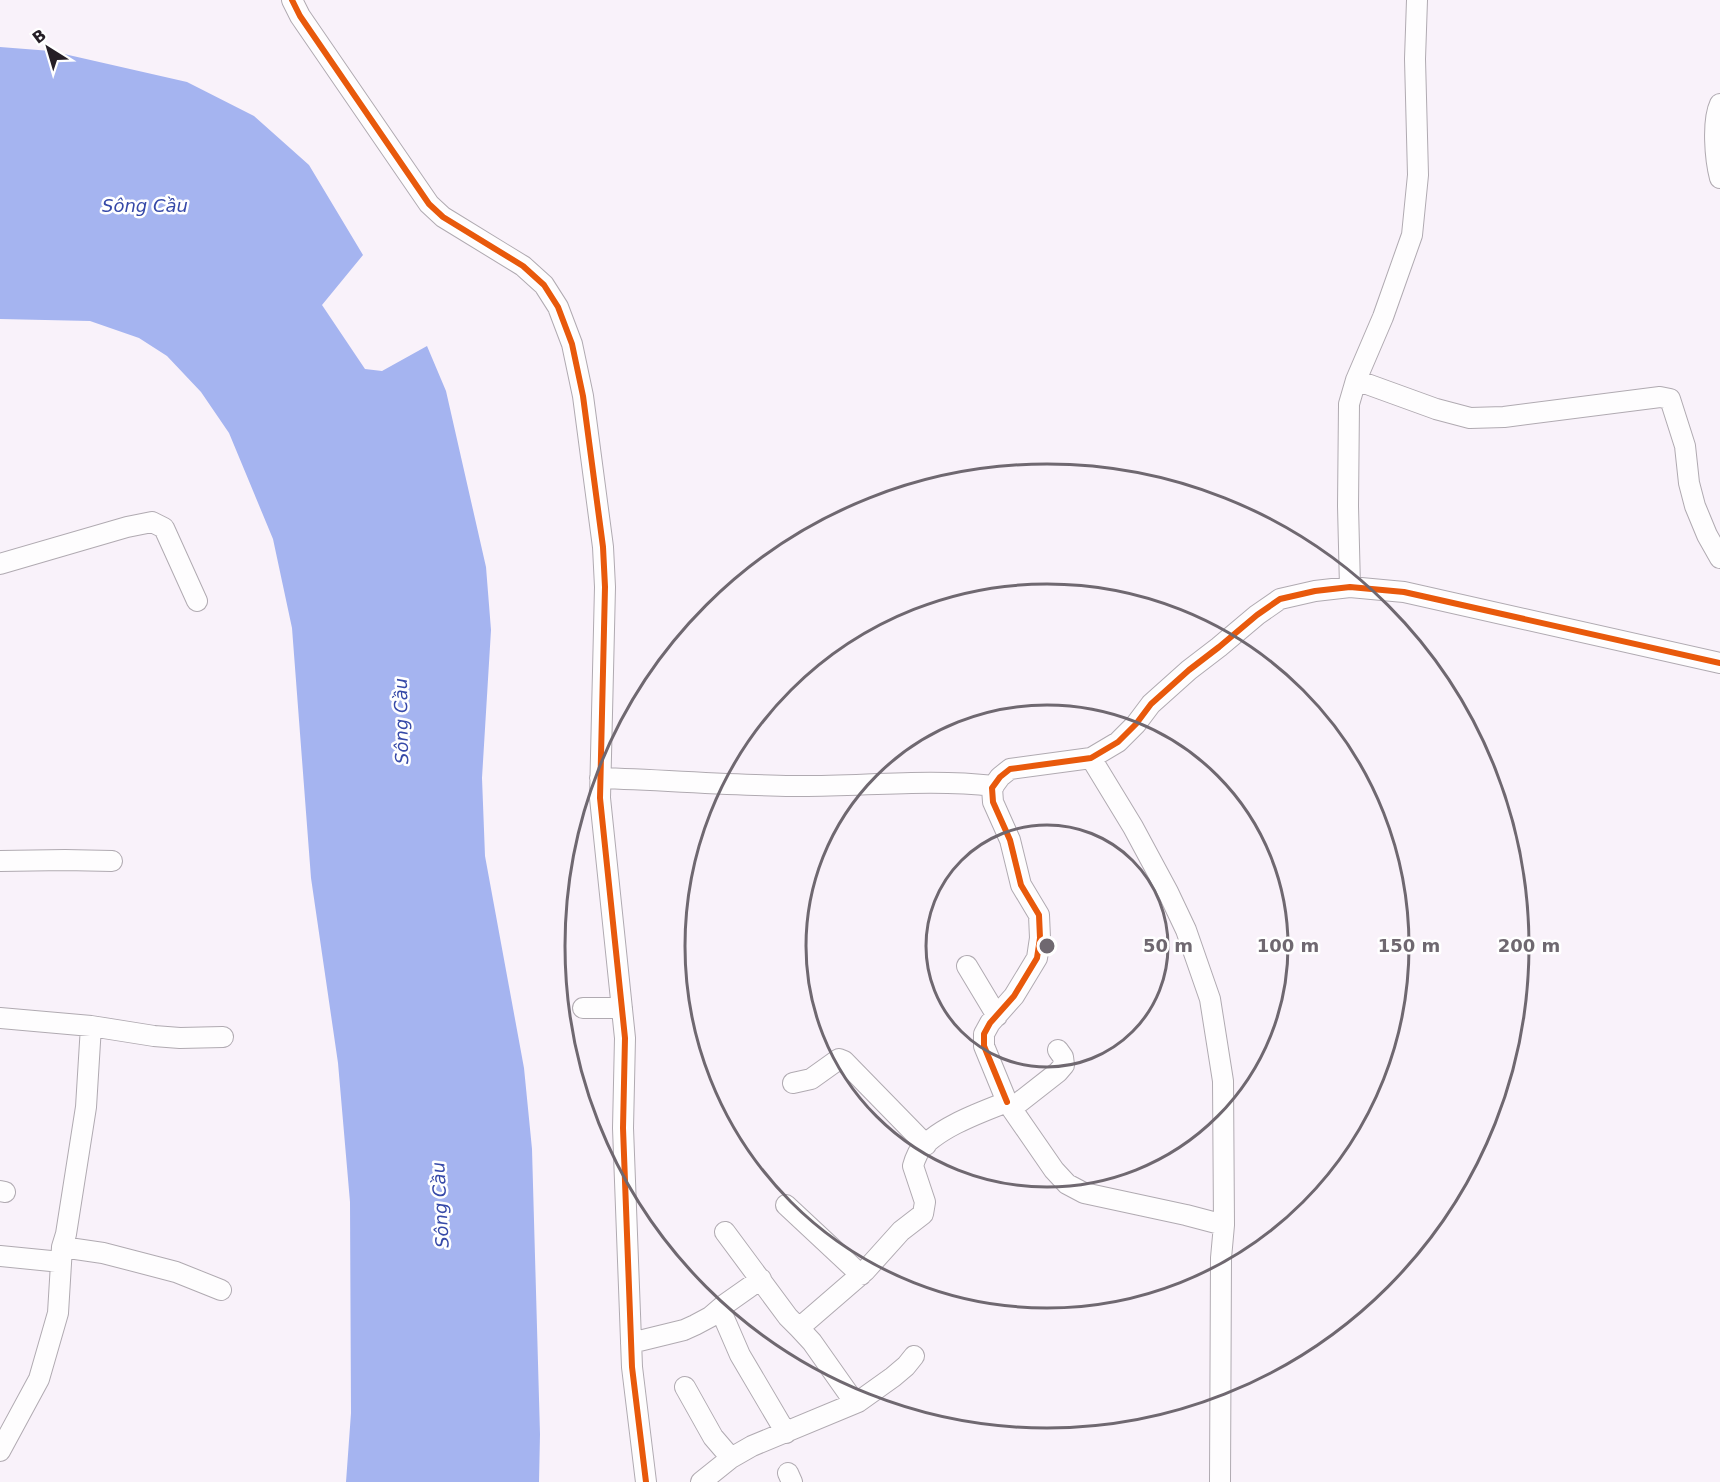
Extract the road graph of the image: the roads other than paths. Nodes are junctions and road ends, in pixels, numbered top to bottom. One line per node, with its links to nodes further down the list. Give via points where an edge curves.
1 (292, 0): 12 (street, via 429,204 443,217 523,266 544,285 558,307 572,344 583,396 603,547)
2 (1417, 0): 5 (street, via 1418,175 1412,235)
3 (1720, 104): 4 (street, via 1715,130)
4 (1720, 178)
5 (1356, 380): 6 (street, via 1470,418 1670,399 1685,447 1695,506); 8 (street, via 1349,404)
6 (1720, 558)
7 (0, 564): 9 (street, via 152,522 164,528)
8 (1350, 587): 10 (street, via 1404,592); 11 (street, via 1280,600 1257,615 1189,670 1118,742)
9 (197, 601)
10 (1720, 663)
11 (1096, 755): 13 (street, via 1010,769); 28 (street, via 1186,930 1210,999 1223,1080)
12 (600, 778): 13 (street, via 794,786); 18 (street)
13 (994, 786): 19 (street, via 993,802 1014,850 1021,885 1039,915 1040,938 1036,958)
14 (0, 861): 15 (street)
15 (112, 861)
16 (967, 966): 19 (street)
17 (583, 1008): 18 (street)
18 (622, 1008): 37 (street)
19 (997, 1016): 25 (street, via 984,1034 984,1046)
20 (0, 1018): 21 (street)
21 (91, 1026): 22 (street, via 180,1038); 30 (street, via 86,1107)
22 (223, 1037)
23 (1058, 1050): 25 (street, via 1064,1065 1058,1072)
24 (794, 1083): 26 (street, via 812,1080 839,1059 844,1061)
25 (1009, 1105): 26 (street, via 974,1115); 28 (street, via 1067,1184 1084,1193)
26 (926, 1145): 32 (street, via 913,1166 925,1202 923,1214 901,1231)
27 (786, 1204): 32 (street)
28 (1224, 1225): 46 (street)
29 (725, 1232): 33 (street)
30 (62, 1255): 31 (street); 34 (street, via 103,1253 166,1269); 42 (street, via 58,1313 39,1379)
31 (0, 1256)
32 (861, 1275): 36 (street)
33 (761, 1279): 36 (street); 37 (street, via 695,1325)
34 (221, 1290)
35 (724, 1318): 41 (street, via 740,1355)
36 (799, 1328): 40 (street)
37 (631, 1343): 44 (street)
38 (914, 1356): 40 (street, via 893,1377)
39 (685, 1387): 43 (street, via 713,1437)
40 (855, 1403): 41 (street)
41 (786, 1433): 43 (street)
42 (0, 1450)
43 (731, 1458): 45 (street)
44 (646, 1482)
45 (704, 1482)
46 (1220, 1482)

